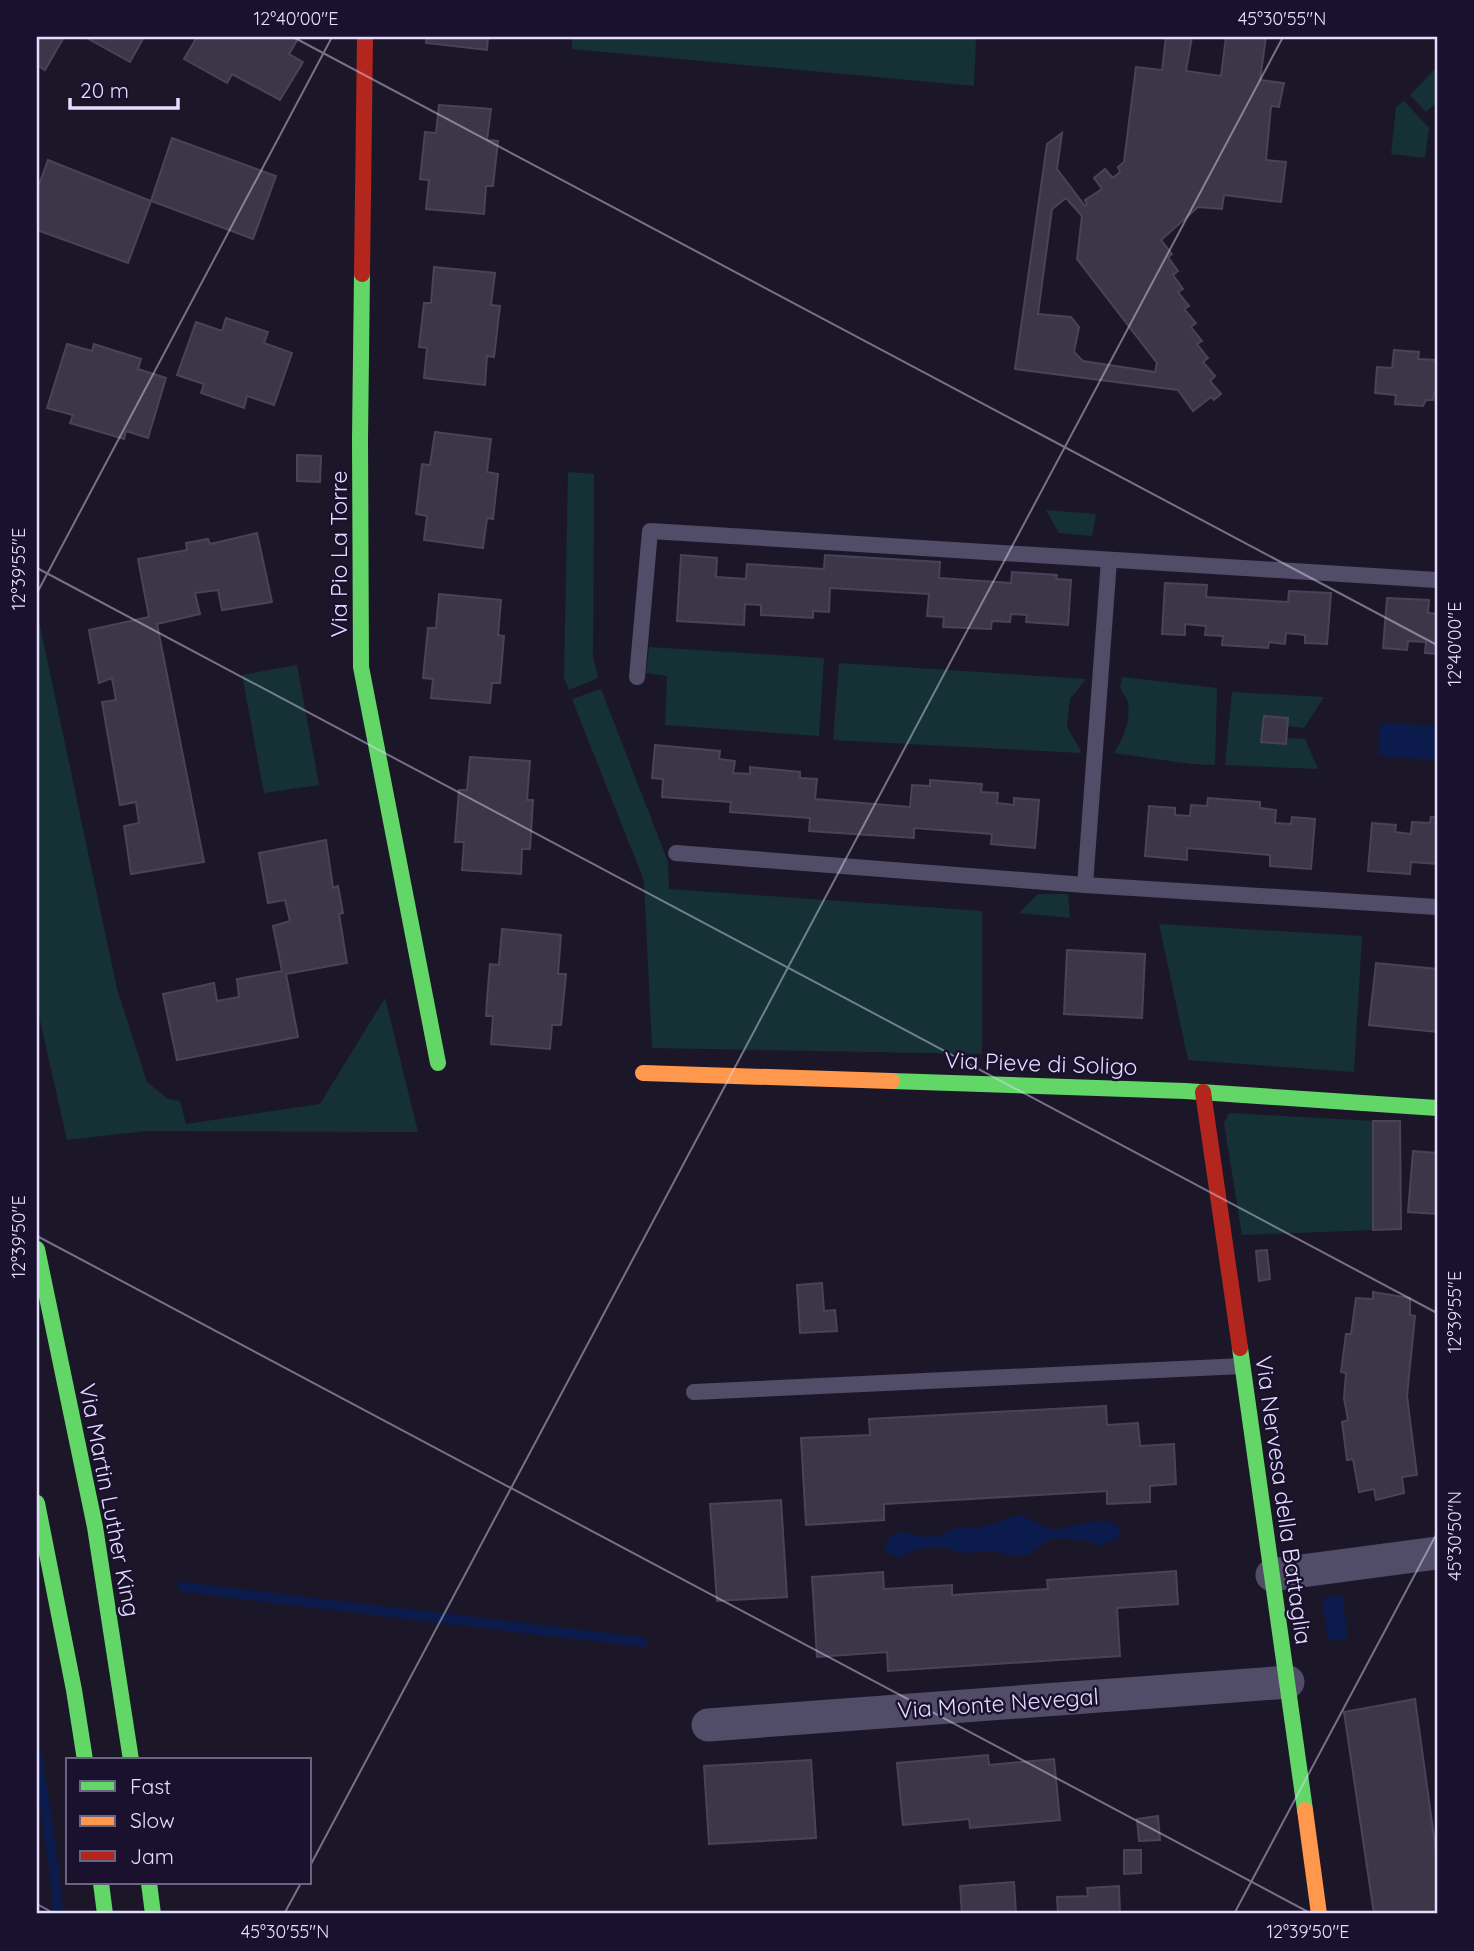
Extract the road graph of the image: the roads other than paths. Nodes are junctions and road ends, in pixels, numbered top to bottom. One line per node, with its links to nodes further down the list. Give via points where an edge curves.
1 (365, 37): 8 (street, Via Pio La Torre, via 361,667)
2 (1109, 561): 3 (lane); 4 (lane, via 650,531); 6 (lane)
3 (1437, 580)
4 (637, 677)
5 (676, 853): 6 (lane)
6 (1085, 885): 7 (lane)
7 (1437, 907)
8 (438, 1063)
9 (643, 1073): 10 (street, Via Pieve di Soligo)
10 (1203, 1092): 11 (street, Via Pieve di Soligo); 13 (street, Via Nervesa della Battaglia)
11 (1437, 1108)
12 (37, 1249): 21 (street, Via Martin Luther King, via 95,1527)
13 (1242, 1366): 14 (lane); 17 (street, Via Nervesa della Battaglia)
14 (694, 1392)
15 (37, 1503): 20 (street)
16 (1437, 1553): 17 (street)
17 (1272, 1575): 18 (street, Via Nervesa della Battaglia)
18 (1287, 1682): 19 (street, Via Monte Nevegal); 26 (street, Via Nervesa della Battaglia)
19 (708, 1725)
20 (85, 1758)
21 (131, 1758)
22 (101, 1884): 24 (street)
23 (149, 1884): 25 (street)
24 (105, 1914)
25 (153, 1914)
26 (1319, 1914)

